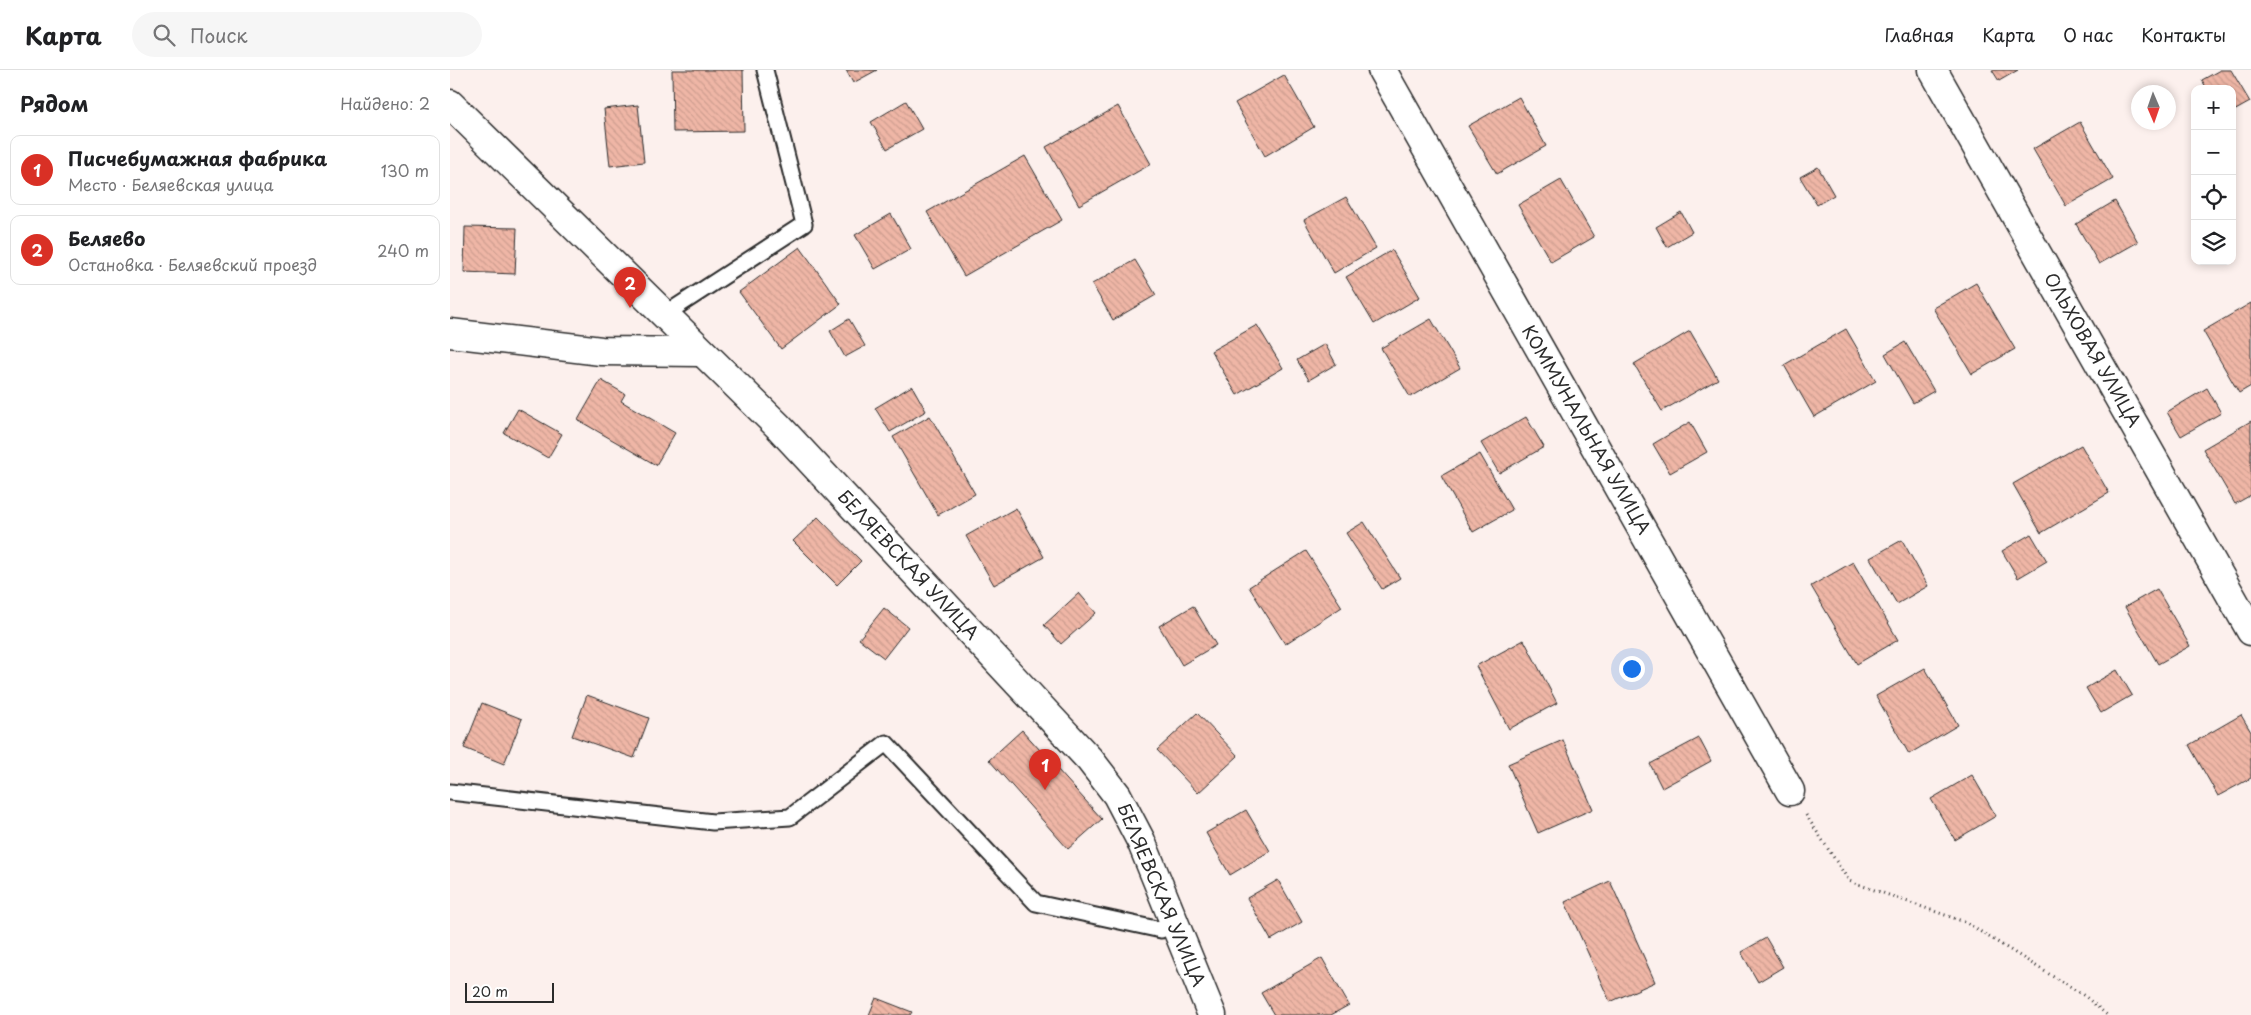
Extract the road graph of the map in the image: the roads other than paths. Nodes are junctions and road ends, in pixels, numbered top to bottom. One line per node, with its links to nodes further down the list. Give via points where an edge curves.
1 (765, 70): 5 (lane, via 804,224)
2 (1382, 70): 9 (street, КОММУНАЛЬНАЯ УЛИЦА)
3 (1933, 70): 8 (street, ОЛЬХОВАЯ УЛИЦА)
4 (450, 104): 5 (street, БЕЛЯЕВСКАЯ УЛИЦА)
5 (664, 315): 7 (street, БЕЛЯЕВСКАЯ УЛИЦА)
6 (450, 333): 7 (street, via 601,352)
7 (701, 352): 12 (street, БЕЛЯЕВСКАЯ УЛИЦА, via 778,426 1090,760 1117,795 1140,841)
8 (2251, 631)
9 (1790, 790)
10 (450, 792): 11 (lane, via 713,822 790,817 886,743 1036,903)
11 (1161, 930)
12 (1212, 1015)

